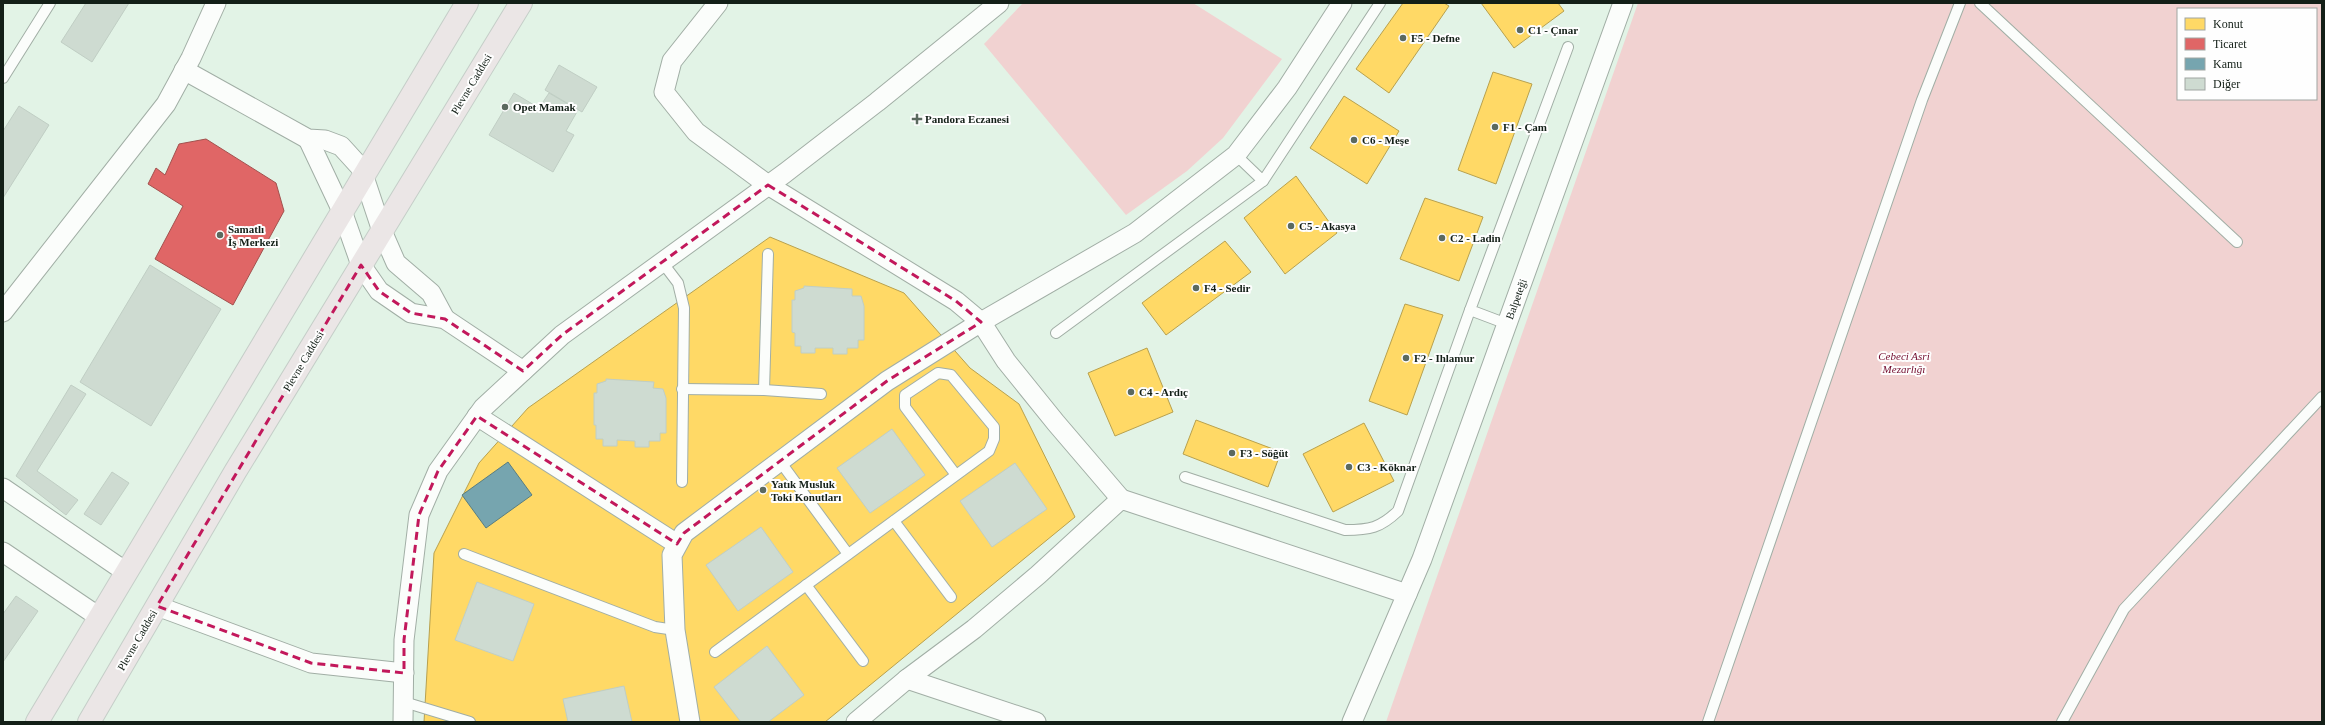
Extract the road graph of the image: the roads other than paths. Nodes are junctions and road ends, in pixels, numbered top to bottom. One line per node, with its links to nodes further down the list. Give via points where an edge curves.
1 (50, 3): 14 (lane)
2 (216, 3): 13 (street)
3 (467, 3): 17 (main road)
4 (521, 3): 21 (main road, Plevne Caddesi)
5 (717, 3): 19 (street, via 672,61 664,92 696,132)
6 (999, 3): 19 (street, via 877,102)
7 (1342, 3): 16 (street, via 1287,88)
8 (1380, 3): 18 (lane)
9 (1623, 3): 30 (street, Balpeteği)
10 (1960, 3): 69 (lane, via 1922,100)
11 (1980, 3): 22 (lane)
12 (1568, 47): 26 (lane)
13 (184, 70): 15 (street); 27 (street, via 166,104)
14 (3, 78)
15 (308, 139): 17 (street, via 325,140 341,146); 20 (street)
16 (1236, 155): 18 (lane); 29 (street, via 1135,233)
17 (364, 175): 20 (main road); 21 (street)
18 (1263, 181): 31 (lane)
19 (768, 185): 24 (street); 29 (street, via 956,301)
20 (342, 211): 25 (street); 49 (main road)
21 (382, 231): 25 (main road, Plevne Caddesi); 28 (street, via 396,263 431,293)
22 (2237, 242)
23 (768, 254): 34 (lane)
24 (662, 262): 32 (street, via 562,335); 33 (lane, via 678,283 684,308)
25 (361, 265): 28 (street, via 379,291 410,313); 53 (main road, Plevne Caddesi)
26 (1470, 310): 30 (lane); 40 (lane, via 1398,511 1385,524 1366,530 1345,530)
27 (3, 312)
28 (445, 320): 32 (street)
29 (981, 322): 38 (street, via 887,381); 43 (street, via 1006,361)
30 (1507, 324): 51 (street, Balpeteği, via 1425,552)
31 (1056, 333)
32 (523, 371): 37 (street)
33 (682, 389): 34 (lane); 41 (lane)
34 (764, 390): 35 (lane)
35 (821, 394)
36 (2322, 397): 70 (lane, via 2124,609)
37 (477, 416): 45 (street); 58 (street, via 438,471 419,515 404,640)
38 (779, 460): 45 (street, via 684,533); 48 (lane)
39 (956, 475): 39 (lane, via 989,451 994,439 994,427 951,375 938,373 905,395 904,407); 44 (lane)
40 (1185, 477)
41 (682, 482)
42 (3, 488): 49 (street)
43 (1121, 499): 51 (street); 59 (street, via 974,629)
44 (894, 521): 48 (lane); 52 (lane)
45 (677, 544): 55 (street, via 672,555)
46 (3, 552): 54 (street)
47 (464, 554): 55 (lane, via 655,627)
48 (848, 554): 50 (lane)
49 (126, 572): 54 (main road)
50 (806, 585): 56 (lane); 57 (lane)
51 (1407, 594): 68 (street, Balpeteği)
52 (951, 597)
53 (157, 606): 58 (street, via 311,663); 62 (main road, Plevne Caddesi)
54 (99, 617): 61 (main road)
55 (675, 630): 65 (street)
56 (715, 652)
57 (863, 661)
58 (404, 673): 60 (street)
59 (907, 678): 66 (street); 67 (street)
60 (404, 702): 63 (street); 64 (lane)
61 (37, 722)
62 (89, 722)
63 (402, 722)
64 (470, 722)
65 (690, 722)
66 (856, 722)
67 (1035, 722)
68 (1352, 722)
69 (1708, 722)
70 (2062, 722)

